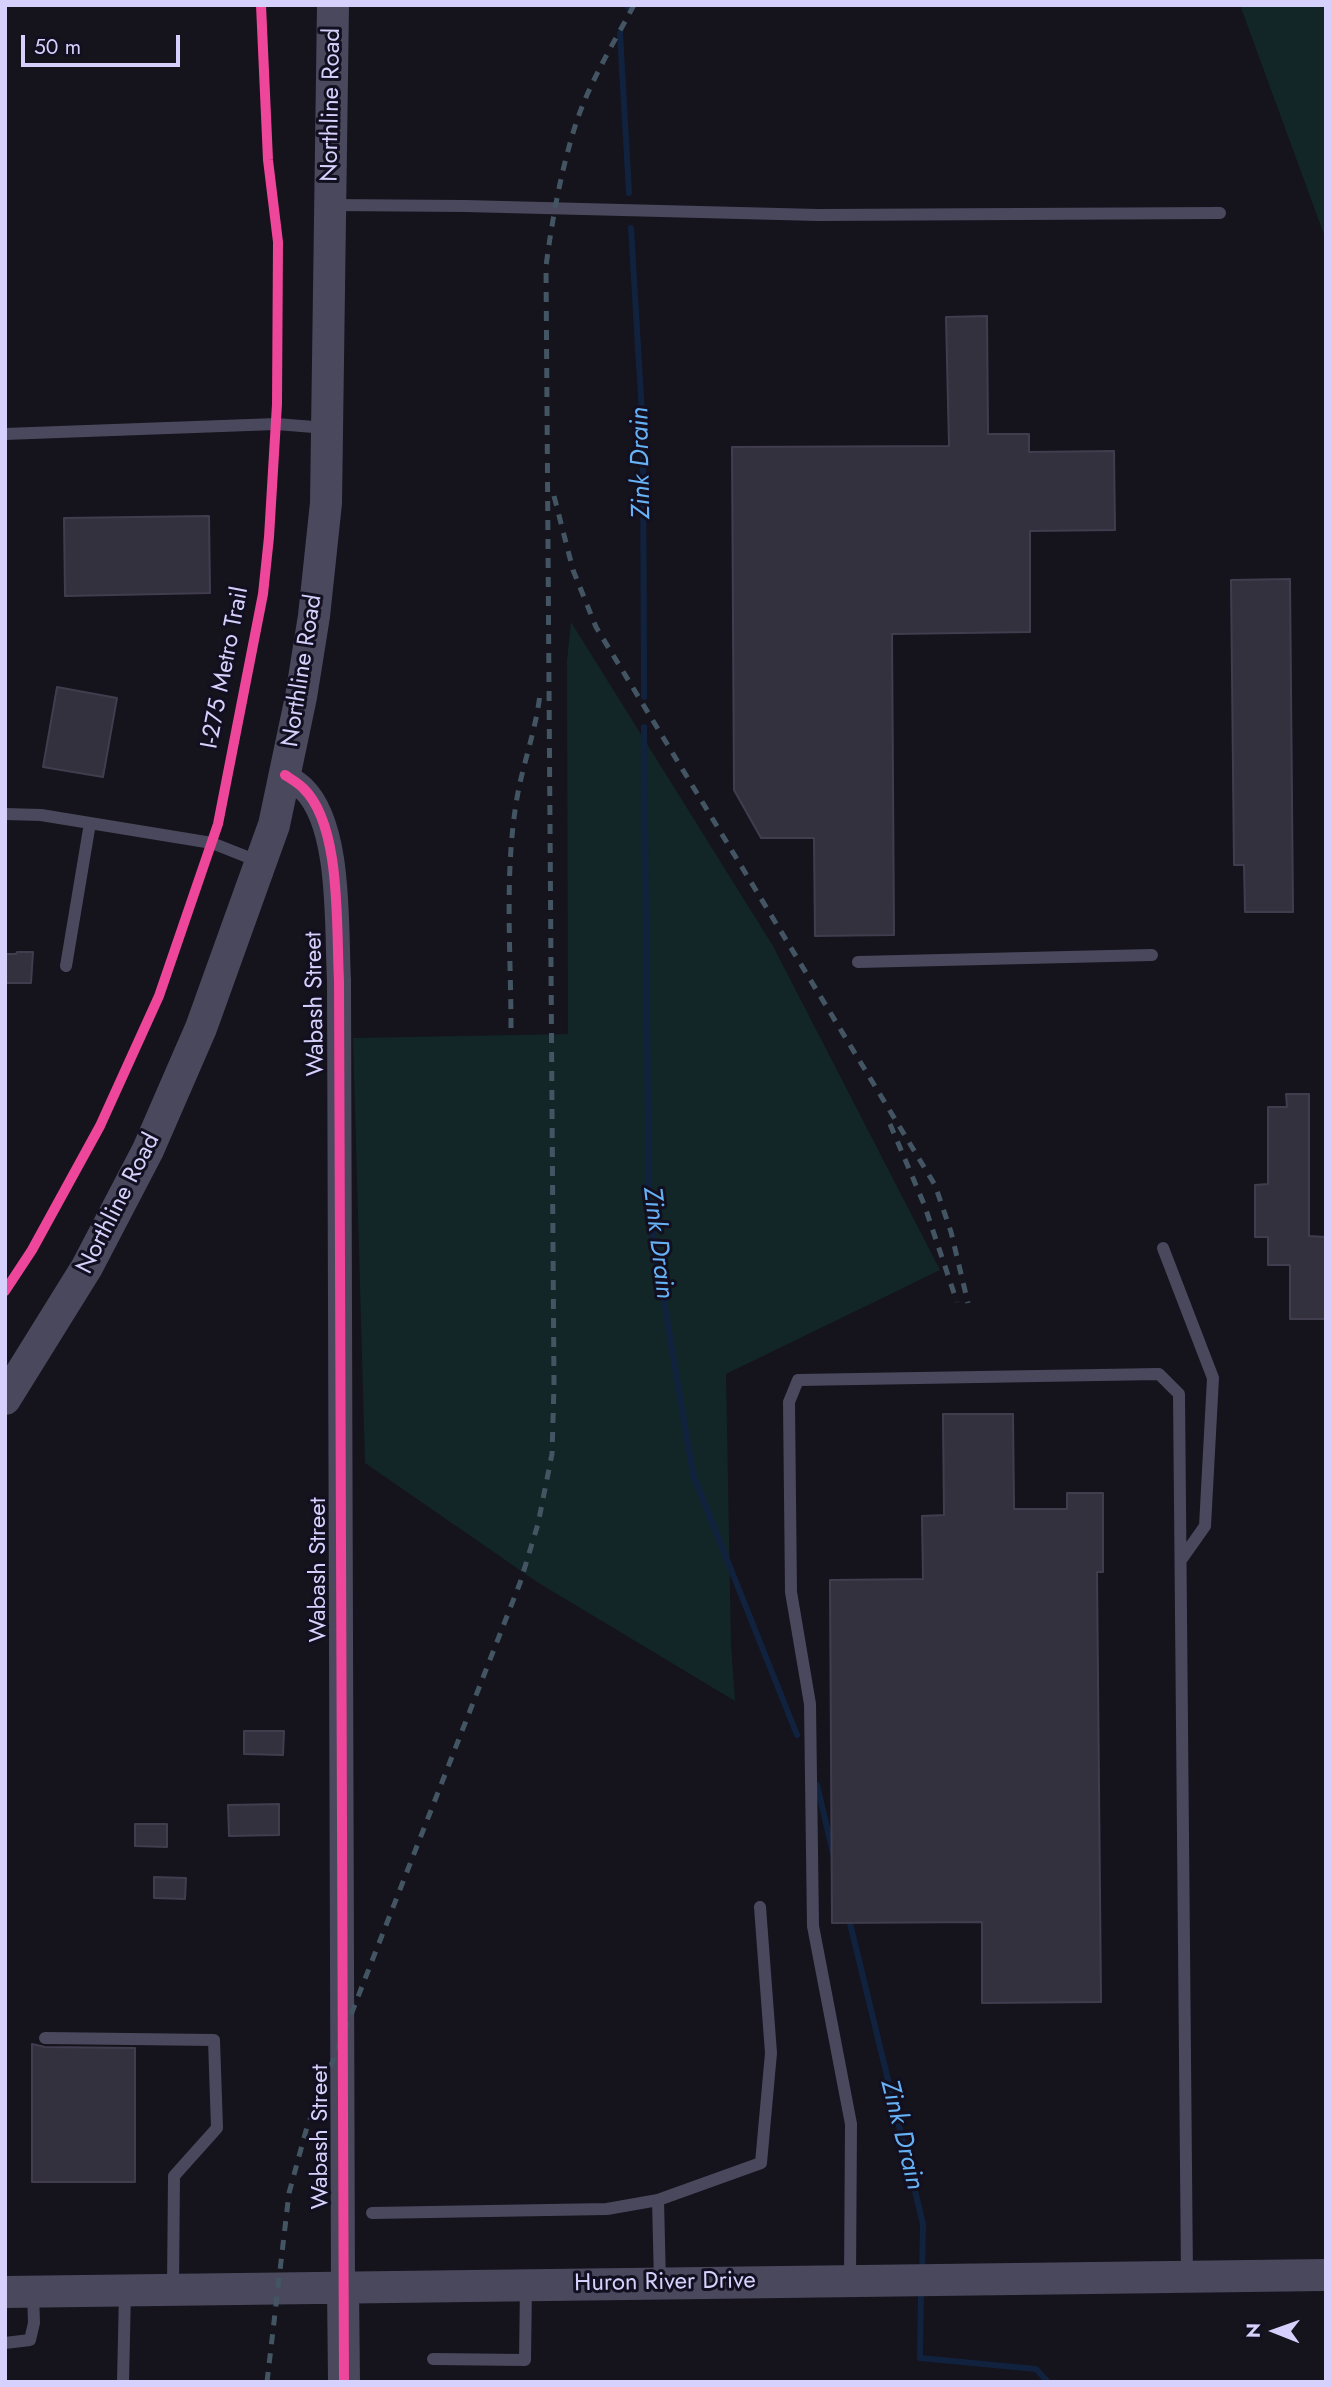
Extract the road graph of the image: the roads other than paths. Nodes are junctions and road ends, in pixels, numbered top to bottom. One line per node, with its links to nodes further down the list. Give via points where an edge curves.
1 (334, 5): 2 (street, Northline Road)
2 (331, 205): 3 (lane, via 818,215); 4 (street, Northline Road)
3 (1220, 213)
4 (327, 428): 5 (lane, via 276,424); 6 (street, Northline Road, via 326,503 314,616)
5 (5, 434)
6 (285, 775): 9 (street, Northline Road); 25 (street, Wabash Street, via 304,788 320,813 332,851 339,980)
7 (5, 814): 8 (lane)
8 (90, 823): 9 (lane, via 212,843); 12 (lane)
9 (261, 862): 14 (street, Northline Road, via 201,1028 148,1150 87,1267)
10 (1152, 955): 11 (lane)
11 (858, 962)
12 (66, 966)
13 (1163, 1248): 15 (lane, via 1213,1378 1205,1526)
14 (5, 1399)
15 (1181, 1560): 21 (lane); 22 (lane, via 1179,1394 1159,1374 798,1380 789,1402 791,1592 810,1704 813,1926 851,2124)
16 (760, 1907): 18 (lane, via 771,2053 761,2163)
17 (45, 2038): 26 (lane, via 214,2040 217,2128 174,2176)
18 (658, 2200): 19 (lane, via 607,2209); 23 (lane)
19 (372, 2213)
20 (1326, 2275): 21 (street, Huron River Drive)
21 (1187, 2277): 22 (street, Huron River Drive)
22 (850, 2280): 23 (street, Huron River Drive)
23 (660, 2284): 24 (street, Huron River Drive)
24 (526, 2285): 25 (street, Huron River Drive); 30 (lane, via 525,2360)
25 (342, 2287): 26 (street, Huron River Drive); 32 (street, Wabash Street)
26 (173, 2291): 28 (street, Huron River Drive)
27 (19, 2292): 28 (street, Huron River Drive); 29 (lane, via 34,2323 30,2340)
28 (125, 2292): 31 (lane)
29 (5, 2343)
30 (433, 2359)
31 (123, 2382)
32 (344, 2382)

